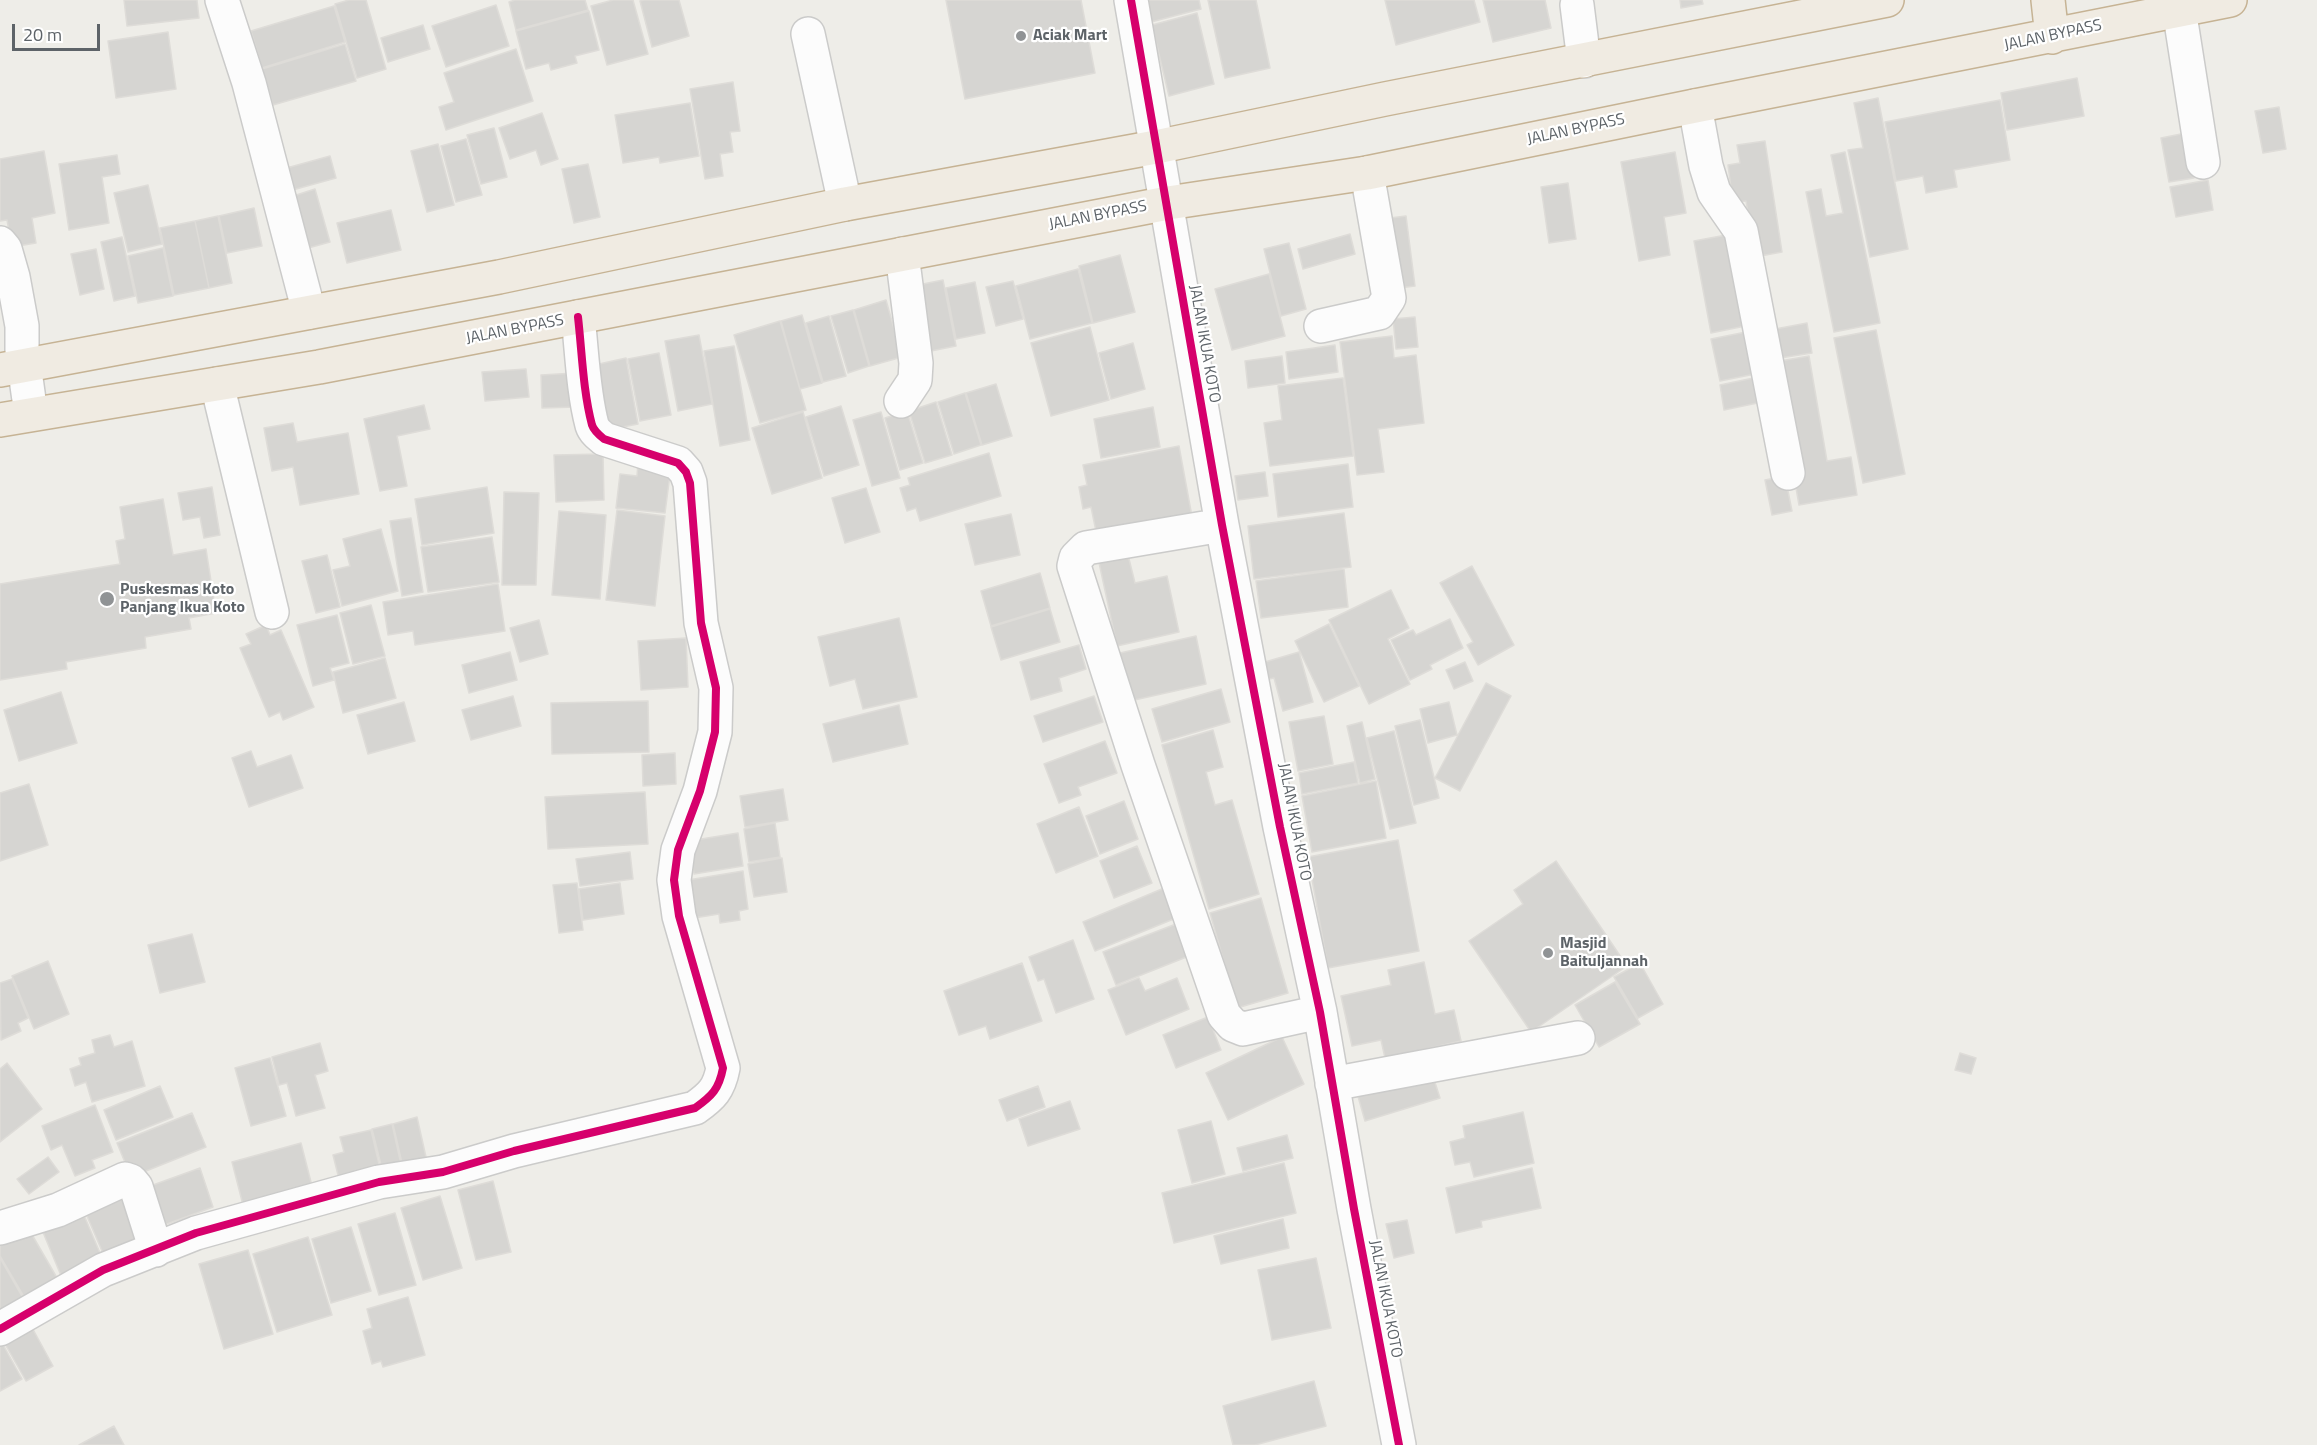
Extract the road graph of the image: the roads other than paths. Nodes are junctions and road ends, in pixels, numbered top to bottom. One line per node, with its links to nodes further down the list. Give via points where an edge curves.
1 (222, 0): 19 (street, via 249,82)
2 (1131, 0): 12 (street, JALAN IKUA KOTO)
3 (1887, 0): 10 (highway)
4 (2048, 0): 9 (highway)
5 (2230, 0): 7 (highway, JALAN BYPASS)
6 (1577, 4): 10 (street)
7 (2180, 9): 9 (highway, JALAN BYPASS); 13 (street)
8 (808, 34): 16 (street)
9 (2052, 37): 11 (highway, JALAN BYPASS)
10 (1584, 61): 12 (highway)
11 (1695, 106): 14 (highway, JALAN BYPASS); 26 (street, via 1714,192 1740,231 1746,251)
12 (1156, 147): 15 (street, JALAN IKUA KOTO); 16 (highway)
13 (2203, 162)
14 (1367, 173): 15 (highway, JALAN BYPASS); 21 (street, via 1389,298 1379,313)
15 (1168, 203): 18 (highway, JALAN BYPASS); 27 (street, JALAN IKUA KOTO)
16 (845, 204): 19 (highway, via 434,290)
17 (0, 243): 22 (street, via 13,277 22,326)
18 (902, 254): 20 (highway, JALAN BYPASS); 24 (street, via 916,363 915,380)
19 (309, 312): 22 (highway)
20 (578, 317): 23 (highway, JALAN BYPASS); 33 (street, via 587,394 597,433 604,439 678,463 690,483 701,623 716,688 715,732 700,791 678,850 674,880 679,916 723,1068 720,1085 695,1108 443,1172 379,1182 196,1233)
21 (1321, 326)
22 (12, 367): 25 (street)
23 (216, 384): 25 (highway, JALAN BYPASS); 28 (street)
24 (901, 401)
25 (15, 417)
26 (1788, 473)
27 (1222, 525): 29 (street, JALAN IKUA KOTO); 29 (street, via 1086,548 1074,566 1137,765 1224,1015 1243,1029)
28 (272, 612)
29 (1320, 1012): 31 (street, JALAN IKUA KOTO)
30 (1578, 1038): 31 (street)
31 (1332, 1083): 35 (street, JALAN IKUA KOTO)
32 (0, 1228): 33 (street, via 58,1210 124,1179 136,1187)
33 (156, 1250): 34 (street, via 103,1270)
34 (0, 1329)
35 (1399, 1445)

